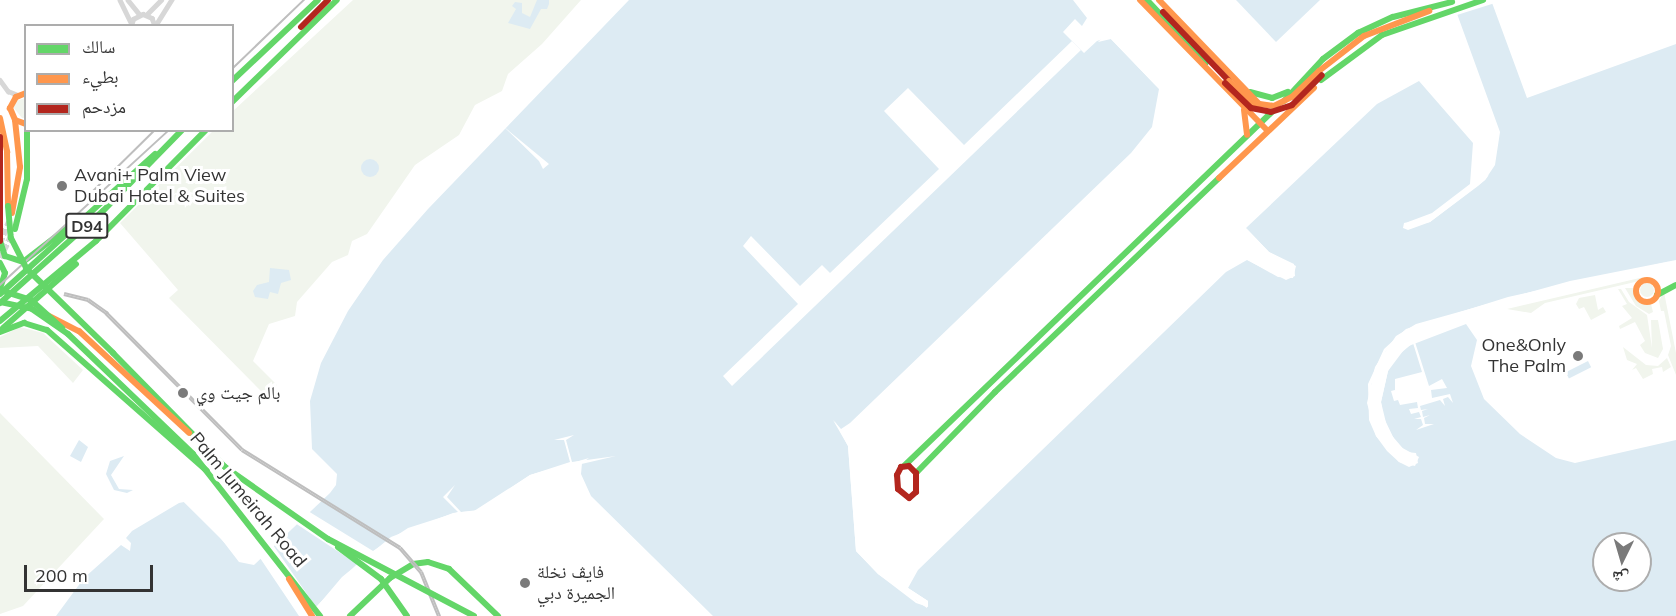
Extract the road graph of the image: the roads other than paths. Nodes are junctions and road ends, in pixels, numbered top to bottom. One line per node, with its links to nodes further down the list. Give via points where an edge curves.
1 (120, 0): 18 (street)
2 (128, 0): 15 (street)
3 (161, 0): 15 (street)
4 (171, 0): 20 (street)
5 (318, 0): 25 (main road)
6 (328, 0): 21 (main road)
7 (337, 0): 21 (main road)
8 (1140, 0): 23 (main road)
9 (1147, 0): 27 (main road)
10 (1152, 0): 27 (main road)
11 (1159, 0): 16 (main road)
12 (1483, 0): 14 (main road)
13 (1455, 1): 24 (main road, via 1374,30); 28 (main road, via 1365,29 1330,52)
14 (1455, 10): 24 (main road, via 1378,33); 38 (main road, via 1390,32 1360,48)
15 (143, 15): 18 (street); 19 (street)
16 (1174, 15): 17 (main road); 29 (main road)
17 (1183, 17)
18 (131, 24)
19 (153, 24)
20 (156, 24)
21 (291, 41): 32 (main road)
22 (1185, 54): 23 (main road)
23 (1193, 56): 31 (main road)
24 (1320, 73): 27 (main road, bridge, via 1293,98 1274,106 1249,100)
25 (234, 79)
26 (0, 80): 30 (street)
27 (1227, 82)
28 (1296, 86): 29 (main road, via 1272,98); 33 (main road)
29 (1246, 90): 33 (main road)
30 (22, 94): 35 (main road, via 10,104)
31 (1234, 98): 37 (main road); 43 (main road, via 1248,116)
32 (234, 100)
33 (1269, 115): 37 (main road); 38 (main road)
34 (0, 118): 70 (main road, bridge, via 7,152 11,238 26,267)
35 (15, 120): 36 (main road); 48 (main road, via 20,167)
36 (24, 123)
37 (1260, 123): 39 (main road); 43 (main road)
38 (1276, 123): 39 (main road)
39 (1267, 130): 52 (main road)
40 (27, 132): 49 (main road, via 27,179)
41 (180, 132): 45 (main road, D94)
42 (204, 132): 47 (main road, D94)
43 (1246, 136): 50 (main road)
44 (0, 137): 51 (main road)
45 (169, 143): 46 (main road); 58 (main road, D94, via 103,211)
46 (119, 186): 51 (main road, via 28,260 8,259); 56 (main road)
47 (140, 198): 60 (main road, D94, via 78,257); 62 (main road, via 132,211 82,260)
48 (12, 213)
49 (15, 229)
50 (1148, 229): 52 (main road, via 1137,246); 61 (main road)
51 (0, 241)
52 (1146, 246): 65 (main road)
53 (0, 263): 56 (main road, via 5,273)
54 (1654, 283): 55 (main road); 57 (main road); 57 (main road, via 1641,282 1637,294 1648,302)
55 (1674, 285): 57 (main road)
56 (0, 291): 63 (main road, bridge, via 38,305)
57 (1657, 295)
58 (0, 303): 63 (main road, bridge, via 32,309)
59 (39, 314): 70 (main road, via 74,327)
60 (0, 321)
61 (1044, 328): 66 (main road, via 1022,356); 69 (main road)
62 (0, 332): 73 (main road, via 24,323 48,330)
63 (68, 334): 73 (main road, Palm Jumeirah Road)
64 (1047, 348): 65 (main road)
65 (1039, 349): 66 (main road)
66 (1027, 361): 67 (main road)
67 (1005, 382): 68 (main road); 71 (main road)
68 (1004, 390)
69 (938, 432): 71 (main road, via 928,445); 72 (main road)
70 (189, 433): 75 (main road, Palm Jumeirah Road, via 249,486)
71 (934, 451): 74 (main road)
72 (904, 466): 74 (main road); 74 (main road, via 897,475 903,496 909,498 916,492)
73 (207, 471): 76 (main road, Palm Jumeirah Road)
74 (916, 473)
75 (328, 538): 80 (main road, bridge, via 381,579); 81 (main road, Palm Jumeirah Road, bridge)
76 (280, 566): 77 (main road); 78 (main road, Palm Jumeirah Road)
77 (312, 616)
78 (320, 616)
79 (350, 616): 82 (main road, via 390,578 413,564 428,562 449,569)
80 (407, 616)
81 (474, 616)
82 (498, 616)

